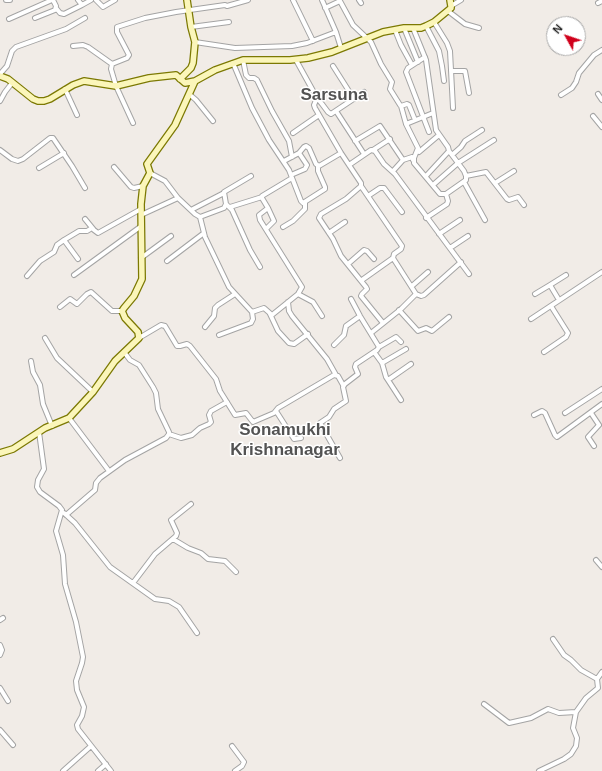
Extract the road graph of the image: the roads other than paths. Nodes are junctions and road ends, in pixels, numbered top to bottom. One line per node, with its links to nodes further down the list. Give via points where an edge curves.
1 (6, 0): 2 (street)
2 (10, 0)
3 (53, 0): 18 (street); 23 (street)
4 (78, 0): 15 (street)
5 (91, 0): 15 (street)
6 (96, 0): 7 (street, via 103,7)
7 (115, 0)
8 (187, 0): 20 (street)
9 (225, 0): 16 (street)
10 (248, 0): 16 (street)
11 (293, 0): 34 (street)
12 (322, 0): 19 (street)
13 (461, 0): 17 (street)
14 (340, 1): 19 (street); 33 (street, via 353,25)
15 (82, 5): 18 (street, via 64,14)
16 (225, 5): 20 (street)
17 (450, 6): 25 (street); 30 (street, via 465,24)
18 (56, 8): 21 (street)
19 (325, 8): 32 (street)
20 (188, 10): 27 (street); 44 (street, via 145,18 117,27 129,55)
21 (35, 18)
22 (85, 18): 48 (street, via 66,29 16,47)
23 (9, 19)
24 (229, 22): 27 (street)
25 (434, 22): 26 (street); 47 (street, via 449,47)
26 (426, 26): 29 (street); 51 (street, via 439,51)
27 (191, 27): 35 (street)
28 (404, 28): 29 (street); 31 (street); 42 (street)
29 (413, 28): 39 (street)
30 (479, 28)
31 (395, 30): 33 (street); 45 (street)
32 (336, 32): 34 (street); 37 (street)
33 (367, 38): 37 (street); 64 (street, via 392,82 390,89)
34 (312, 41): 35 (street, via 292,46 236,48)
35 (195, 42): 49 (street, via 191,68)
36 (73, 46): 44 (street, via 88,47)
37 (341, 48): 41 (street)
38 (602, 50): 59 (street, via 594,55 579,73 572,88)
39 (425, 58): 42 (street); 67 (street)
40 (243, 60): 41 (street); 43 (street); 92 (street, via 246,75 257,80 289,141)
41 (296, 60): 60 (street)
42 (418, 62): 45 (street)
43 (233, 63): 50 (street); 94 (street, via 252,108)
44 (112, 64): 53 (street)
45 (412, 65): 70 (street, via 406,72)
46 (333, 66): 61 (street)
47 (452, 71): 56 (street, via 465,71); 65 (street)
48 (0, 75): 52 (street)
49 (180, 79): 50 (street, via 185,83); 53 (street, via 176,76 149,78)
50 (195, 81): 57 (street)
51 (444, 81)
52 (12, 83): 54 (street, via 38,101 50,99); 63 (street)
53 (116, 86): 54 (street, via 84,81); 74 (street)
54 (65, 90): 68 (street)
55 (364, 92): 61 (street)
56 (469, 93)
57 (189, 94): 73 (street); 103 (street, via 175,125 147,164)
58 (598, 94): 62 (street)
59 (562, 95)
60 (317, 98): 66 (street, via 330,114); 69 (street, via 314,105)
61 (354, 99): 66 (street)
62 (602, 100)
63 (0, 101)
64 (401, 106): 72 (street, via 409,105); 75 (street)
65 (453, 108)
66 (336, 111): 83 (street)
67 (433, 113): 70 (street); 80 (street)
68 (77, 115)
69 (319, 115): 79 (street); 89 (street)
70 (424, 116): 72 (street); 78 (street)
71 (593, 116): 76 (street)
72 (415, 120): 75 (street)
73 (213, 121)
74 (134, 123)
75 (406, 124): 95 (street, via 418,148)
76 (602, 127)
77 (482, 130): 90 (street)
78 (429, 132)
79 (293, 133)
80 (439, 135): 86 (street); 90 (street)
81 (390, 139): 83 (street, via 380,126); 85 (street); 93 (street)
82 (494, 140): 96 (street)
83 (355, 141): 91 (street)
84 (0, 150): 87 (street, via 18,161 53,138)
85 (373, 150): 91 (street); 127 (street, via 395,174)
86 (418, 152)
87 (64, 153): 100 (street); 113 (street)
88 (299, 153): 92 (street); 98 (street, via 304,147 309,148); 107 (street, via 307,167)
89 (341, 153): 97 (street); 98 (street)
90 (451, 153): 96 (street); 105 (street)
91 (364, 154): 97 (street)
92 (292, 157): 94 (street)
93 (403, 160): 95 (street, via 412,157); 101 (street)
94 (284, 161): 107 (street)
95 (414, 161): 105 (street)
96 (458, 163): 106 (street); 110 (street)
97 (349, 165): 112 (street)
98 (318, 166): 119 (street, via 325,189)
99 (114, 167): 111 (street, via 131,187)
100 (39, 168)
101 (394, 170)
102 (514, 170): 109 (street)
103 (150, 173): 111 (street); 118 (street, via 168,184)
104 (252, 176): 114 (street)
105 (426, 176): 110 (street)
106 (466, 176): 108 (street); 109 (street, via 486,172)
107 (292, 177): 117 (street); 119 (street, via 301,201)
108 (464, 182): 115 (street); 130 (street)
109 (495, 183): 121 (street, via 507,199 518,197)
110 (433, 185): 115 (street, via 440,194)
111 (143, 186): 124 (street)
112 (361, 186): 116 (street); 137 (street, via 346,200 319,216)
113 (85, 188)
114 (224, 193): 120 (street); 123 (street)
115 (446, 194): 127 (street, via 448,202)
116 (368, 196): 125 (street, via 384,188); 144 (street, via 402,246)
117 (262, 197): 120 (street); 122 (street)
118 (178, 198): 123 (street); 124 (street)
119 (305, 202): 133 (street, via 305,209)
120 (228, 205): 126 (street); 150 (street)
121 (524, 205)
122 (268, 208): 135 (street, via 274,221); 135 (street, via 259,215)
123 (191, 210): 126 (street)
124 (141, 212): 132 (street); 134 (street, via 101,231 96,232)
125 (402, 212)
126 (200, 217): 136 (street)
127 (426, 218): 138 (street)
128 (85, 219): 134 (street)
129 (460, 220): 138 (street)
130 (485, 220)
131 (345, 222): 137 (street)
132 (140, 227): 143 (street); 154 (street)
133 (283, 227)
134 (92, 228): 141 (street, via 87,232 79,230)
135 (266, 229): 161 (street, via 302,284)
136 (204, 233): 147 (street); 160 (street, via 229,287)
137 (329, 233): 149 (street)
138 (439, 234): 142 (street)
139 (171, 236): 143 (street)
140 (468, 236): 142 (street)
141 (64, 240): 145 (street); 156 (street)
142 (450, 248): 148 (street)
143 (141, 258): 170 (street, via 139,287)
144 (393, 258): 157 (street); 159 (street)
145 (78, 259)
146 (374, 259): 149 (street, via 364,250)
147 (166, 261)
148 (461, 262): 153 (street); 162 (street, via 424,295)
149 (348, 264): 157 (street)
150 (260, 267)
151 (428, 272): 159 (street)
152 (602, 272): 165 (street)
153 (469, 274)
154 (74, 275)
155 (566, 275): 158 (street)
156 (26, 276)
157 (362, 280): 177 (street, via 366,289 362,296)
158 (550, 285): 163 (street); 165 (street)
159 (412, 286): 162 (street)
160 (235, 294): 171 (street); 178 (street, via 215,308 214,316)
161 (298, 294): 166 (street); 173 (street, via 313,302)
162 (416, 294): 169 (street)
163 (535, 294)
164 (351, 299): 174 (street)
165 (559, 300): 167 (street)
166 (288, 302): 172 (street); 180 (street, via 290,314)
167 (551, 306): 176 (street); 190 (street, via 568,333)
168 (60, 307): 170 (street, via 70,299 77,304 91,292 112,311)
169 (400, 310): 175 (street, via 418,331 426,328 432,331); 177 (street)
170 (122, 311): 183 (street, via 138,332)
171 (252, 312): 172 (street, via 264,308); 181 (street, via 251,323)
172 (270, 314): 180 (street, via 278,331 289,343 294,344)
173 (322, 316)
174 (360, 316): 179 (street); 185 (street, via 346,326 344,335)
175 (449, 317)
176 (531, 319)
177 (383, 323): 179 (street)
178 (205, 327)
179 (371, 333): 186 (street)
180 (308, 334): 194 (street, via 330,362)
181 (219, 335)
182 (45, 338): 198 (street, via 57,358)
183 (139, 338): 188 (street); 200 (street, via 161,325 165,326 177,346 190,346 216,379)
184 (401, 342): 186 (street, via 396,337)
185 (334, 345)
186 (379, 347): 189 (street)
187 (406, 349): 192 (street)
188 (124, 352): 198 (street); 210 (street, via 130,360 139,365 153,387 157,395 157,405)
189 (374, 352): 192 (street); 196 (street, via 356,364 358,374)
190 (544, 352)
191 (31, 361): 207 (street)
192 (382, 363): 195 (street)
193 (411, 364): 195 (street)
194 (336, 375): 196 (street); 202 (street)
195 (388, 380): 199 (street)
196 (343, 385): 214 (street, via 346,398 344,403 320,423)
197 (601, 391): 204 (street)
198 (93, 392): 206 (street)
199 (401, 400)
200 (227, 402): 202 (street, via 235,415 246,413 253,422); 210 (street, via 211,411 211,422 192,435 181,438)
201 (602, 404): 203 (street)
202 (276, 411): 211 (street, via 294,439)
203 (591, 412): 205 (street, via 558,436 555,435 545,412); 208 (street)
204 (565, 413)
205 (534, 415)
206 (69, 418): 207 (street); 215 (street)
207 (52, 426): 209 (street)
208 (601, 426): 212 (street, via 588,437)
209 (39, 432): 213 (street, via 13,449); 217 (street, via 44,469 37,483 38,489)
210 (169, 434): 215 (street)
211 (301, 438)
212 (594, 446)
213 (0, 453)
214 (340, 458)
215 (109, 472): 217 (street, via 97,481 95,490)
216 (191, 504): 218 (street, via 171,520 177,533)
217 (64, 513): 222 (street, via 75,523 104,561); 235 (street, via 56,531 63,554 65,584 83,657 75,684 84,710 77,725)
218 (173, 539): 221 (street, via 208,559 225,561); 222 (street, via 155,554)
219 (596, 560): 220 (street)
220 (602, 567)
221 (236, 572)
222 (133, 583): 223 (street, via 155,599 170,601 179,607)
223 (197, 633)
224 (553, 639): 228 (street, via 564,655 581,670)
225 (0, 645): 226 (street)
226 (0, 655)
227 (602, 672): 228 (street)
228 (597, 678): 232 (street, via 598,688 586,698)
229 (0, 688): 230 (street)
230 (8, 701)
231 (484, 704): 232 (street, via 508,723 531,718 548,709 559,713)
232 (576, 712): 239 (street, via 573,728 577,738 576,746 567,757)
233 (0, 730): 234 (street)
234 (13, 745)
235 (91, 746): 237 (street); 240 (street)
236 (232, 746): 238 (street, via 244,762)
237 (106, 764): 241 (street); 242 (street)
238 (239, 770)
239 (547, 770): 243 (street)
240 (63, 771)
241 (98, 771)
242 (111, 771)
243 (540, 771)

